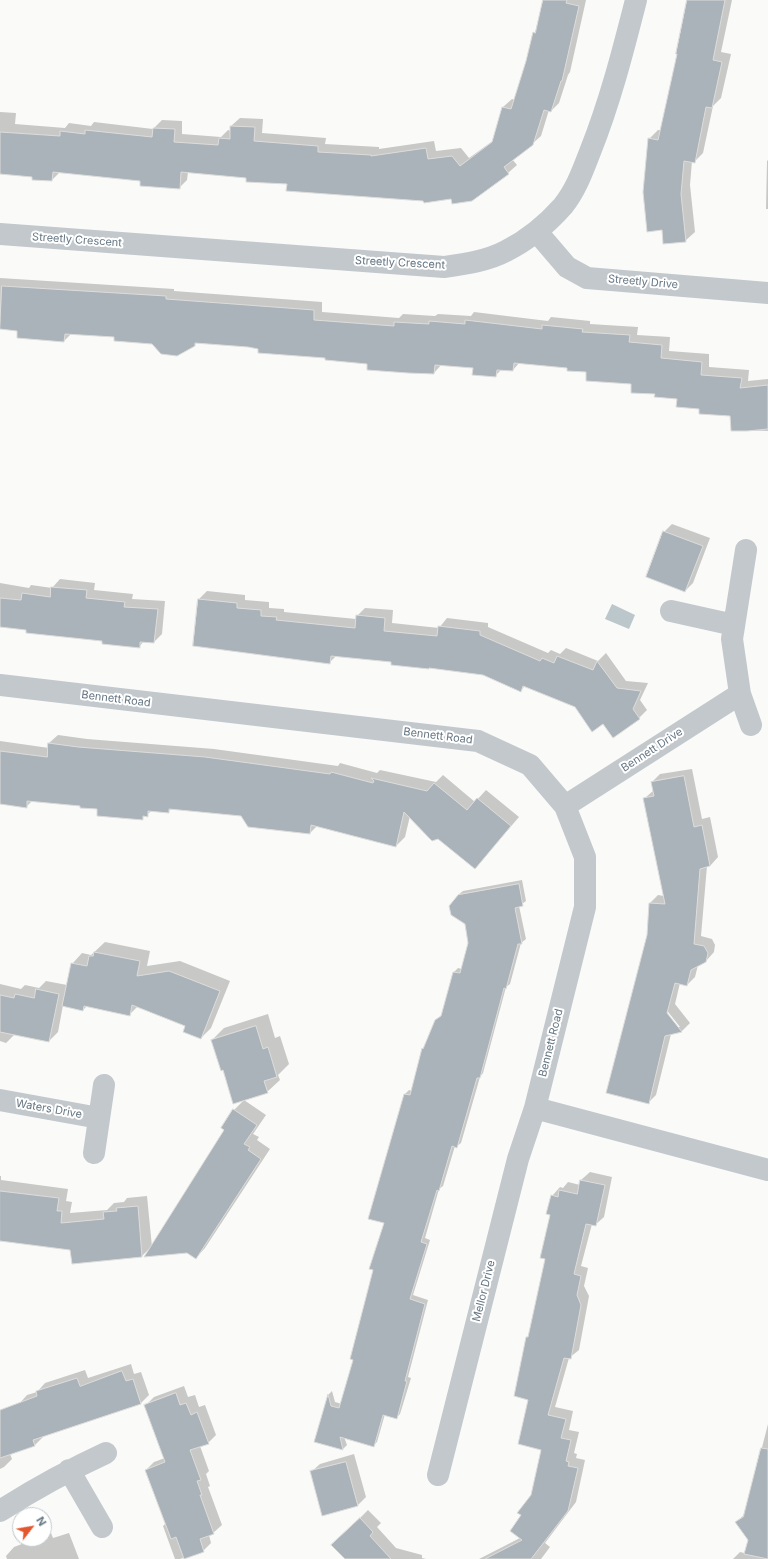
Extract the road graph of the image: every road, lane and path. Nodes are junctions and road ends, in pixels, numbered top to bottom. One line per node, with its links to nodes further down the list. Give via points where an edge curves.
1 (636, 0): 2 (street, Streetly Crescent, via 602,122 580,177 563,205)
2 (537, 232): 3 (street, Streetly Crescent, via 506,252 475,262 444,267); 4 (street, Streetly Drive, via 567,267 587,278)
3 (0, 234)
4 (768, 293)
5 (746, 550): 7 (street)
6 (671, 611): 7 (street)
7 (734, 625): 9 (street, via 732,639)
8 (0, 685): 11 (street, Bennett Road, via 478,741 530,766)
9 (740, 694): 10 (street); 11 (street, Bennett Drive)
10 (751, 725)
11 (564, 806): 14 (street, Bennett Road, via 585,857 586,907)
12 (104, 1085): 15 (street)
13 (0, 1100): 15 (street, Waters Drive)
14 (535, 1108): 17 (street); 20 (street, Mellor Drive, via 518,1159)
15 (99, 1118): 16 (street)
16 (94, 1153)
17 (768, 1170)
18 (106, 1453): 19 (street)
19 (68, 1470): 21 (street); 22 (street)
20 (438, 1475)
21 (0, 1512)
22 (102, 1527)

